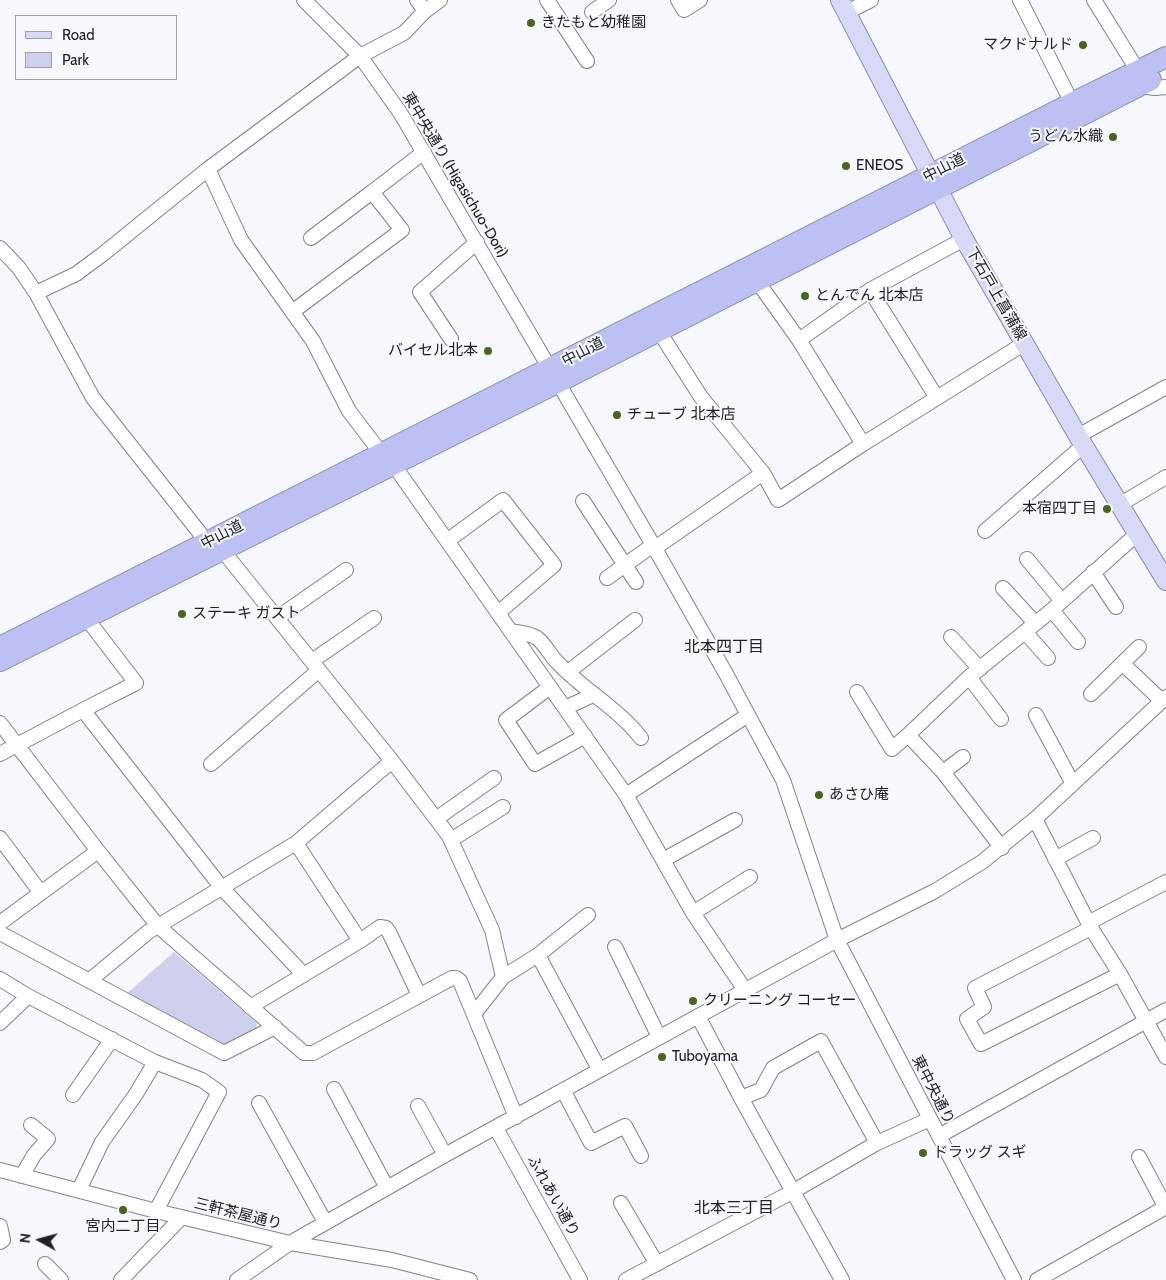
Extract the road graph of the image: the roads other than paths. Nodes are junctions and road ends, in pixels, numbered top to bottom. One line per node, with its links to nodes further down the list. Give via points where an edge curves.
1 (304, 0): 13 (street, 東中央通り (Higasichuo-Dori))
2 (440, 0): 10 (street)
3 (547, 0): 15 (street)
4 (608, 0): 12 (street)
5 (678, 0): 6 (street, via 684,10)
6 (700, 0)
7 (871, 0): 11 (street)
8 (1020, 0): 19 (street)
9 (1094, 0): 17 (street)
10 (421, 5): 13 (street, via 404,33)
11 (843, 6): 22 (main road, 下石戸上菖蒲線)
12 (592, 12)
13 (360, 56): 20 (street, 東中央通り (Higasichuo-Dori)); 21 (street)
14 (1166, 57): 17 (highway, 中山道)
15 (587, 61)
16 (1166, 72): 17 (highway, 中山道)
17 (1139, 78): 18 (street, via 1155,88); 19 (highway, 中山道); 22 (highway, 中山道)
18 (1166, 87)
19 (1072, 103): 22 (highway, 中山道)
20 (424, 152): 23 (street); 26 (street, 東中央通り (Higasichuo-Dori))
21 (208, 170): 30 (street, via 76,274); 31 (street, via 241,240)
22 (935, 182): 25 (main road, 下石戸上菖蒲線); 28 (highway, 中山道); 36 (highway, 中山道)
23 (372, 192): 24 (street); 31 (street, via 402,230)
24 (311, 238)
25 (964, 239): 29 (street); 35 (main road, 下石戸上菖蒲線)
26 (477, 242): 33 (street, via 420,292); 36 (street, 東中央通り (Higasichuo-Dori))
27 (0, 248): 30 (street)
28 (757, 281): 32 (highway, 中山道); 34 (street)
29 (870, 290): 34 (street); 38 (street)
30 (36, 293): 49 (street, via 93,398)
31 (292, 312): 41 (street, via 312,341 349,412)
32 (658, 330): 36 (highway, 中山道); 42 (street, via 700,397)
33 (451, 339)
34 (799, 340): 40 (street)
35 (1025, 344): 38 (street); 39 (main road, 下石戸上菖蒲線)
36 (554, 376): 41 (highway, 中山道); 50 (street, 東中央通り (Higasichuo-Dori))
37 (1166, 387): 39 (street)
38 (937, 398): 40 (street)
39 (1081, 441): 45 (main road, 下石戸上菖蒲線); 46 (street)
40 (863, 444): 42 (street, via 778,500)
41 (387, 458): 48 (street); 49 (highway, 中山道)
42 (763, 473): 50 (street)
43 (1166, 477): 45 (street)
44 (583, 501): 52 (street)
45 (1119, 505): 47 (main road, 下石戸上菖蒲線)
46 (985, 531)
47 (1137, 534): 54 (street); 56 (main road, 下石戸上菖蒲線)
48 (447, 541): 61 (street); 61 (street, via 503,500 554,565)
49 (215, 546): 62 (highway, 中山道); 63 (street); 70 (highway, 中山道)
50 (654, 546): 52 (street); 85 (street, 東中央通り (Higasichuo-Dori))
51 (1027, 559): 59 (street)
52 (624, 565): 55 (street); 57 (street)
53 (346, 570): 63 (street)
54 (1093, 572): 59 (street); 60 (street)
55 (606, 578)
56 (1166, 581)
57 (636, 582)
58 (1003, 588): 66 (street)
59 (1057, 606): 66 (street); 69 (street)
60 (1116, 607)
61 (498, 613): 67 (street)
62 (87, 618): 73 (highway, 中山道); 84 (street, via 136,684)
63 (277, 618): 75 (street)
64 (374, 618): 75 (street)
65 (635, 620): 76 (street)
66 (1030, 628): 72 (street); 77 (street)
67 (511, 631): 76 (street, via 537,639); 78 (street)
68 (952, 637): 77 (street)
69 (1078, 642)
70 (0, 647)
71 (1139, 648): 74 (street)
72 (1048, 658)
73 (0, 661)
74 (1123, 664): 81 (street); 82 (street)
75 (316, 666): 95 (street); 96 (street)
76 (568, 672): 80 (street)
77 (975, 673): 87 (street); 89 (street)
78 (550, 687): 83 (street); 90 (street, via 506,720 535,764)
79 (857, 692): 89 (street, via 892,749)
80 (593, 694): 83 (street); 91 (street, via 630,723)
81 (1091, 694)
82 (1164, 699): 99 (street)
83 (565, 708): 90 (street)
84 (83, 710): 92 (street); 115 (street)
85 (748, 715): 100 (street); 123 (street, 東中央通り, via 783,780)
86 (1036, 715): 99 (street)
87 (1001, 719)
88 (0, 723): 92 (street)
89 (908, 735): 97 (street)
90 (585, 736): 100 (street)
91 (641, 738)
92 (17, 745): 93 (street); 110 (street)
93 (0, 754)
94 (963, 757): 97 (street)
95 (392, 761): 102 (street); 108 (street)
96 (210, 764)
97 (943, 772): 109 (street)
98 (494, 778): 102 (street)
99 (1073, 784): 103 (street)
100 (626, 794): 112 (street)
101 (503, 807): 107 (street)
102 (436, 819): 107 (street)
103 (1035, 819): 109 (street); 111 (street)
104 (735, 820): 112 (street)
105 (0, 838): 116 (street)
106 (1093, 838): 111 (street)
107 (451, 840): 129 (street, via 492,930)
108 (296, 843): 115 (street); 124 (street)
109 (1002, 848): 123 (street, via 935,891)
110 (98, 851): 116 (street); 120 (street)
111 (1055, 859): 121 (street)
112 (663, 860): 117 (street)
113 (750, 877): 117 (street)
114 (1166, 882): 121 (street)
115 (222, 888): 120 (street); 128 (street)
116 (41, 892): 119 (street)
117 (693, 913): 132 (street)
118 (588, 915): 126 (street)
119 (0, 923)
120 (158, 926): 131 (street); 135 (street)
121 (1090, 926): 127 (street); 127 (street, via 975,988 984,1007 967,1019 981,1044)
122 (0, 933): 131 (street)
123 (837, 940): 132 (street); 154 (street, 東中央通り)
124 (360, 942): 128 (street); 133 (street, via 380,927 386,928)
125 (615, 947): 142 (street)
126 (538, 955): 129 (street); 146 (street)
127 (1120, 974): 139 (street)
128 (304, 975): 135 (street)
129 (503, 977): 137 (street)
130 (0, 979): 134 (street)
131 (89, 981): 141 (street, via 224,1053)
132 (745, 990): 138 (street)
133 (419, 995): 137 (street, via 456,978); 141 (street, via 308,1054)
134 (28, 996): 140 (street); 143 (street)
135 (250, 1007): 141 (street)
136 (1166, 1010): 139 (street)
137 (474, 1014): 153 (street)
138 (698, 1016): 142 (street); 150 (street)
139 (1146, 1020): 144 (street); 157 (street)
140 (0, 1023)
141 (275, 1027)
142 (659, 1037): 146 (street)
143 (112, 1040): 145 (street); 149 (street)
144 (1166, 1057)
145 (155, 1062): 165 (street, via 102,1142); 169 (street, via 202,1080 219,1092)
146 (600, 1069): 148 (street)
147 (334, 1089): 164 (street)
148 (563, 1090): 153 (street); 160 (street, via 591,1143 625,1126)
149 (73, 1095)
150 (741, 1098): 158 (street, via 761,1090 773,1068 821,1041); 166 (street)
151 (259, 1103): 171 (street)
152 (418, 1106): 159 (street)
153 (516, 1117): 156 (street)
154 (930, 1119): 157 (street, 東中央通り); 158 (street)
155 (31, 1125): 163 (street, via 48,1139 34,1154)
156 (496, 1128): 159 (street); 182 (street, ふれあい通り)
157 (938, 1136): 185 (street, 東中央通り)
158 (878, 1143): 166 (street)
159 (445, 1155): 164 (street)
160 (641, 1156)
161 (1139, 1157): 168 (street)
162 (1, 1172): 163 (street, 三軒茶屋通り)
163 (22, 1176): 165 (street, 三軒茶屋通り)
164 (387, 1188): 171 (street)
165 (79, 1190): 169 (street, 三軒茶屋通り)
166 (792, 1192): 176 (street); 184 (street)
167 (621, 1203): 176 (street)
168 (1165, 1210): 186 (street)
169 (156, 1211): 170 (street, 三軒茶屋通り)
170 (182, 1217): 174 (street, 三軒茶屋通り); 179 (street)
171 (325, 1222): 174 (street)
172 (0, 1226): 173 (street, via 3,1240)
173 (0, 1242)
174 (290, 1243): 177 (street, 三軒茶屋通り, via 392,1260); 180 (street)
175 (45, 1264): 178 (street)
176 (657, 1264): 183 (street)
177 (449, 1277): 181 (street, 三軒茶屋通り)
178 (61, 1280)
179 (121, 1280)
180 (237, 1280)
181 (470, 1280)
182 (580, 1280)
183 (626, 1280)
184 (842, 1280)
185 (1014, 1280)
186 (1037, 1280)

